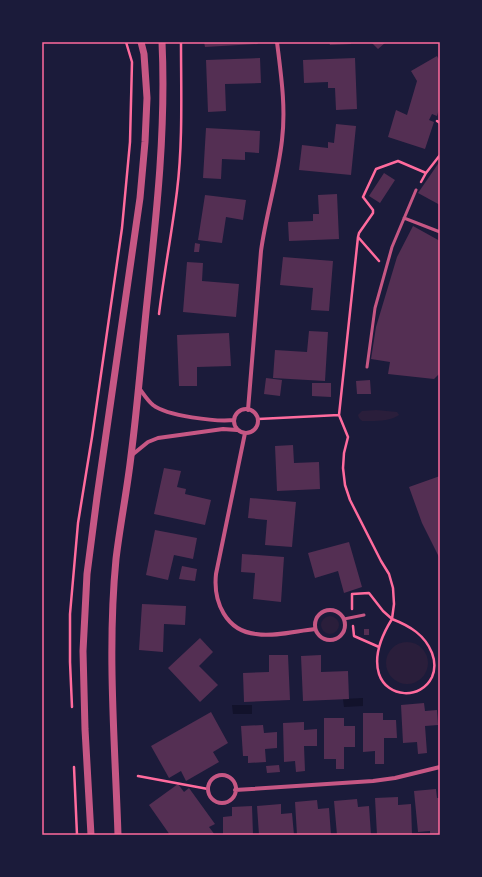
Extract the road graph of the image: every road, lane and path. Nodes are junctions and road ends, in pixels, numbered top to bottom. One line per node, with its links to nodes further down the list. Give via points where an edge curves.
1 (142, 42): 28 (street, via 147,98 140,198 87,574 83,651 84,729)
2 (162, 42): 12 (street, via 162,127 156,216)
3 (277, 42): 13 (street, via 284,98 282,139 264,227)
4 (440, 155): 5 (path)
5 (426, 173): 6 (path); 9 (path, via 398,161 376,169 363,198 373,213)
6 (416, 190): 7 (lane)
7 (404, 218): 8 (lane); 10 (lane)
8 (440, 232)
9 (358, 237): 10 (path); 14 (path)
10 (386, 269): 11 (lane, via 375,308)
11 (367, 367)
12 (138, 387): 16 (street, via 152,404 167,412 216,420); 19 (street)
13 (248, 410): 15 (street); 16 (street, via 239,412)
14 (338, 415): 15 (path); 22 (path, via 348,438 343,468 345,485 389,574 393,588)
15 (258, 419): 18 (street, via 256,428)
16 (234, 420): 17 (street)
17 (237, 430): 18 (street); 19 (street, via 223,428 164,437 148,442)
18 (245, 434): 23 (street, via 216,574 216,597 226,617 244,631 266,635)
19 (132, 455): 29 (street, via 116,558 112,629)
20 (364, 615): 21 (lane)
21 (344, 619): 23 (street, via 333,610 323,611 316,619); 23 (street, via 345,629 335,639 320,637)
22 (392, 619): 22 (path, via 419,634 426,641 433,656 435,664 431,679 426,686 411,693 395,692 379,674 379,647)
23 (315, 629)
24 (440, 767): 27 (street, via 373,781)
25 (138, 776): 26 (path)
26 (208, 789): 27 (street, via 212,798 221,802 230,799); 27 (street, via 213,778 220,775 232,779)
27 (235, 790)
28 (91, 835)
29 (118, 835)

